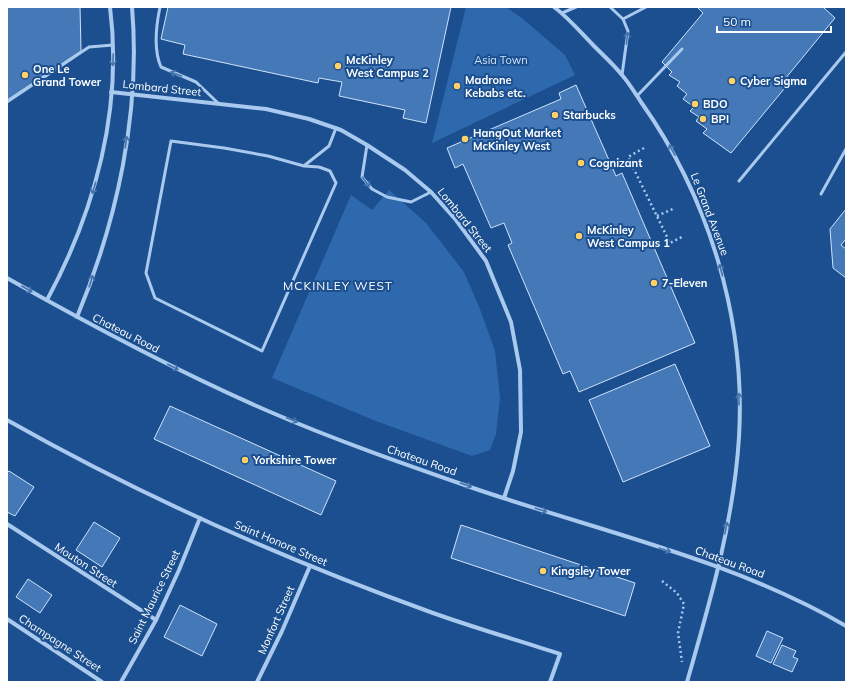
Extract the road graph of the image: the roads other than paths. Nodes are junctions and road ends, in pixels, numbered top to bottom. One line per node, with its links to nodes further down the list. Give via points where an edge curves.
1 (110, 7): 10 (street)
2 (132, 7): 15 (street)
3 (160, 7): 18 (lane, one-way to 3, via 196,82 162,67 158,60 156,25)
4 (554, 7): 8 (street, Le Grand Avenue)
5 (576, 7): 8 (lane)
6 (610, 7): 9 (lane)
7 (646, 7): 9 (lane)
8 (562, 13): 13 (street, Le Grand Avenue)
9 (623, 19): 13 (lane, one-way to 9, via 628,31)
10 (112, 45): 14 (street, one-way to 14); 17 (lane, via 89,47)
11 (682, 49): 16 (lane)
12 (846, 52): 23 (lane)
13 (622, 75): 16 (street, Le Grand Avenue)
14 (111, 92): 15 (street, Lombard Street); 27 (street, one-way to 27, via 106,139 95,184 81,229)
15 (132, 94): 18 (street, Lombard Street); 28 (street, one-way to 15, via 110,224 124,159)
16 (637, 96): 34 (street, Le Grand Avenue, one-way to 16, via 735,483 739,435 739,386 734,338 726,291 713,244 681,165 661,129)
17 (7, 102)
18 (218, 103): 19 (street, Lombard Street, via 266,109)
19 (336, 128): 20 (street, Lombard Street); 22 (lane, via 329,146)
20 (367, 145): 24 (street, Lombard Street, via 405,170); 24 (lane, one-way to 24, via 362,177 372,189 387,197 411,202)
21 (846, 149): 25 (lane)
22 (304, 166): 22 (lane, via 330,171 336,183 262,351 155,298 146,273 171,141 268,156)
23 (739, 181)
24 (431, 192): 30 (street, Lombard Street, via 456,220 486,262 511,322 520,370 521,432)
25 (821, 194)
26 (7, 278): 27 (street, Chateau Road, one-way to 27)
27 (47, 300): 28 (street, Chateau Road)
28 (77, 317): 30 (street, Chateau Road, one-way to 30, via 180,370 268,411 371,452)
29 (7, 420): 31 (street, Saint Honore Street, via 114,477)
30 (504, 498): 34 (street, Chateau Road, one-way to 34)
31 (200, 518): 33 (street, Saint Honore Street); 36 (street, Saint Maurice Street)
32 (7, 524): 36 (street, Mouton Street)
33 (310, 566): 40 (street, Monfort Street); 41 (street, Saint Honore Street, via 434,613 560,654)
34 (717, 566): 37 (street, Chateau Road, via 775,589); 42 (street, Le Grand Avenue)
35 (7, 619): 38 (street, Champagne Street)
36 (156, 620): 39 (street, Saint Maurice Street)
37 (846, 626)
38 (102, 682)
39 (121, 682)
40 (257, 682)
41 (550, 682)
42 (687, 682)

